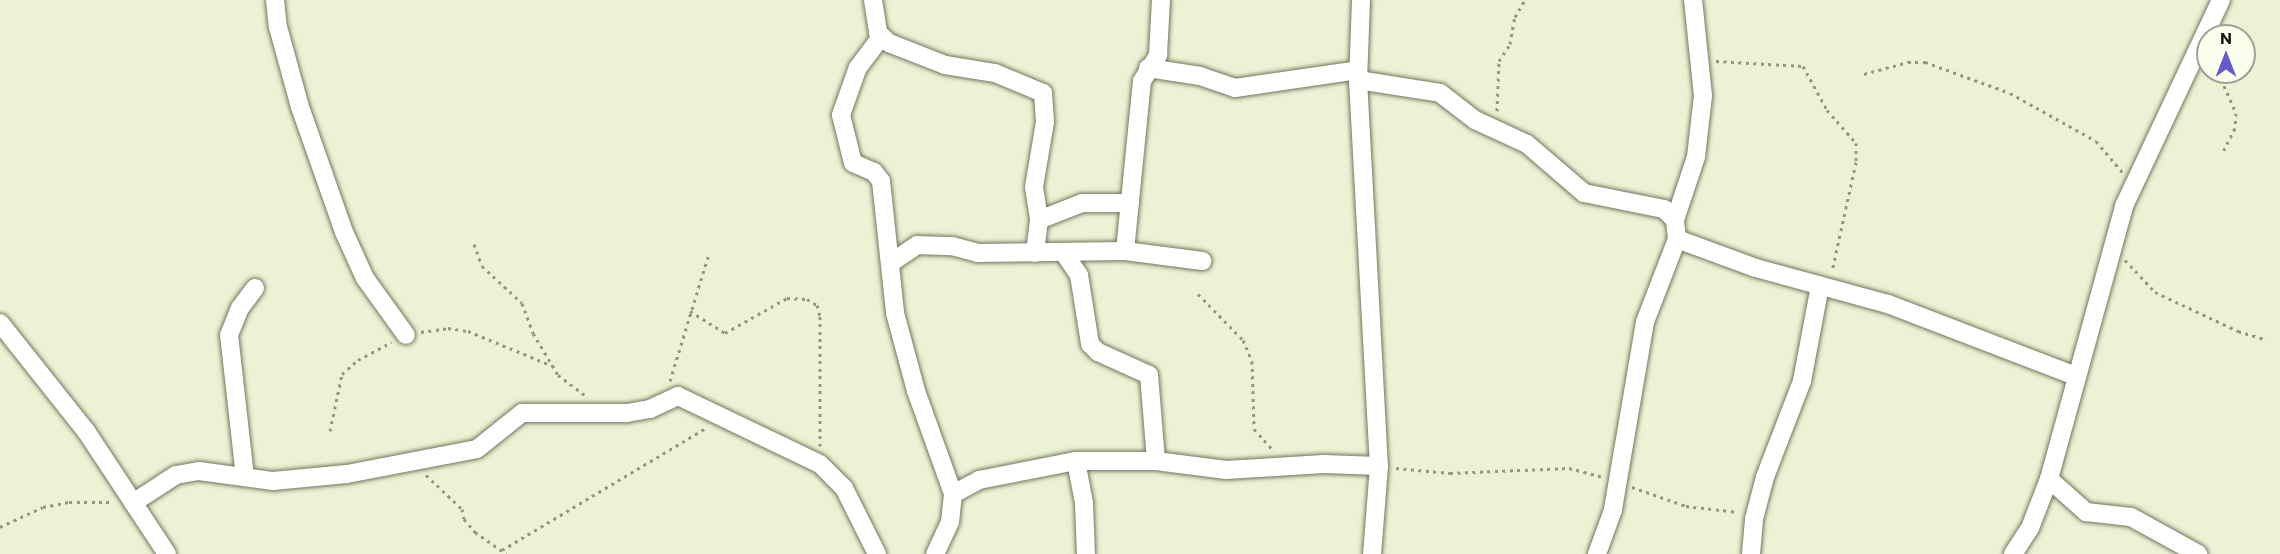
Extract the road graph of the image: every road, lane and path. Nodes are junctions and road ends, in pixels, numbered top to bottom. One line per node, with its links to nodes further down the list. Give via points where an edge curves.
1 (275, 0): 35 (street, via 278,27 300,107 340,221 365,278)
2 (873, 0): 9 (street)
3 (882, 0): 9 (street)
4 (1161, 0): 11 (street, via 1158,55)
5 (1360, 0): 13 (street)
6 (1525, 0): 15 (path, via 1515,17 1510,44 1499,61)
7 (1693, 0): 10 (street)
8 (2222, 0): 17 (street)
9 (879, 32): 19 (street, via 900,49 945,65 995,73 1043,93 1045,122 1034,187); 29 (street, via 858,67 841,115 853,163 880,178)
10 (1699, 61): 20 (street, via 1703,96 1696,157); 31 (path, via 1803,66 1827,110 1856,143 1856,162)
11 (1148, 68): 13 (street, via 1200,76 1234,88); 18 (street, via 1142,81 1135,127)
12 (1864, 74): 17 (path, via 1908,62 1925,62 2010,93 2096,141)
13 (1358, 75): 15 (street, via 1440,93); 48 (street, via 1375,448)
14 (2223, 84): 16 (path, via 2236,113 2235,128)
15 (1496, 131): 20 (street, via 1527,144 1584,193 1664,209)
16 (2224, 150)
17 (2133, 186): 23 (street)
18 (1130, 203): 19 (street, via 1082,202); 24 (street)
19 (1039, 220): 25 (street)
20 (1675, 220): 21 (street)
21 (1677, 239): 31 (street); 51 (street, via 1646,322)
22 (474, 244): 37 (path, via 482,266 522,303 533,333)
23 (2113, 245): 36 (path, via 2155,292 2238,332); 38 (street)
24 (1125, 251): 26 (street); 28 (street)
25 (1035, 253): 26 (street); 29 (street, via 978,253 952,246 917,245)
26 (1065, 253): 44 (street, via 1079,275 1090,344 1098,352 1149,375)
27 (708, 257): 33 (path)
28 (1202, 261)
29 (892, 262): 52 (street, via 892,291 901,335 916,391)
30 (255, 288): 49 (street, via 240,308 229,335)
31 (1824, 288): 38 (street, via 1888,304); 54 (street, via 1802,381)
32 (1198, 294): 47 (path, via 1243,340 1252,361 1254,429)
33 (690, 311): 39 (path, via 669,373); 46 (path, via 725,333 787,298 807,299 817,305)
34 (0, 324): 53 (street, via 86,431)
35 (406, 335): 37 (path, via 448,327 468,331); 42 (path, via 358,360 342,374)
36 (2267, 340)
37 (553, 366): 40 (path, via 569,384 585,393)
38 (2076, 376): 50 (street)
39 (678, 396): 40 (street, via 640,411); 41 (street)
40 (593, 413): 45 (street, via 522,413 477,448)
41 (723, 418): 46 (street); 56 (path)
42 (330, 431)
43 (1076, 461): 44 (street); 52 (street, via 990,477); 61 (street, via 1084,503)
44 (1156, 461): 47 (street, via 1226,470)
45 (413, 463): 49 (street, via 300,480); 56 (path, via 462,509 464,519 475,532)
46 (820, 464): 59 (street, via 844,489)
47 (1291, 465): 48 (street)
48 (1379, 466): 51 (path, via 1450,473 1569,468); 62 (street)
49 (245, 477): 53 (street, via 199,471 176,475)
50 (2049, 479): 65 (street, via 2030,528); 66 (street, via 2086,512 2131,517)
51 (1617, 481): 54 (path, via 1686,506 1724,508); 63 (street, via 1605,539)
52 (953, 494): 60 (street, via 950,522)
53 (133, 503): 55 (path, via 69,502 43,507); 57 (street)
54 (1754, 519): 64 (street)
55 (0, 527)
56 (502, 550): 58 (path)
57 (167, 554)
58 (506, 554)
59 (877, 554)
60 (935, 554)
61 (1086, 554)
62 (1372, 554)
63 (1597, 554)
64 (1751, 554)
65 (2013, 554)
66 (2198, 554)

